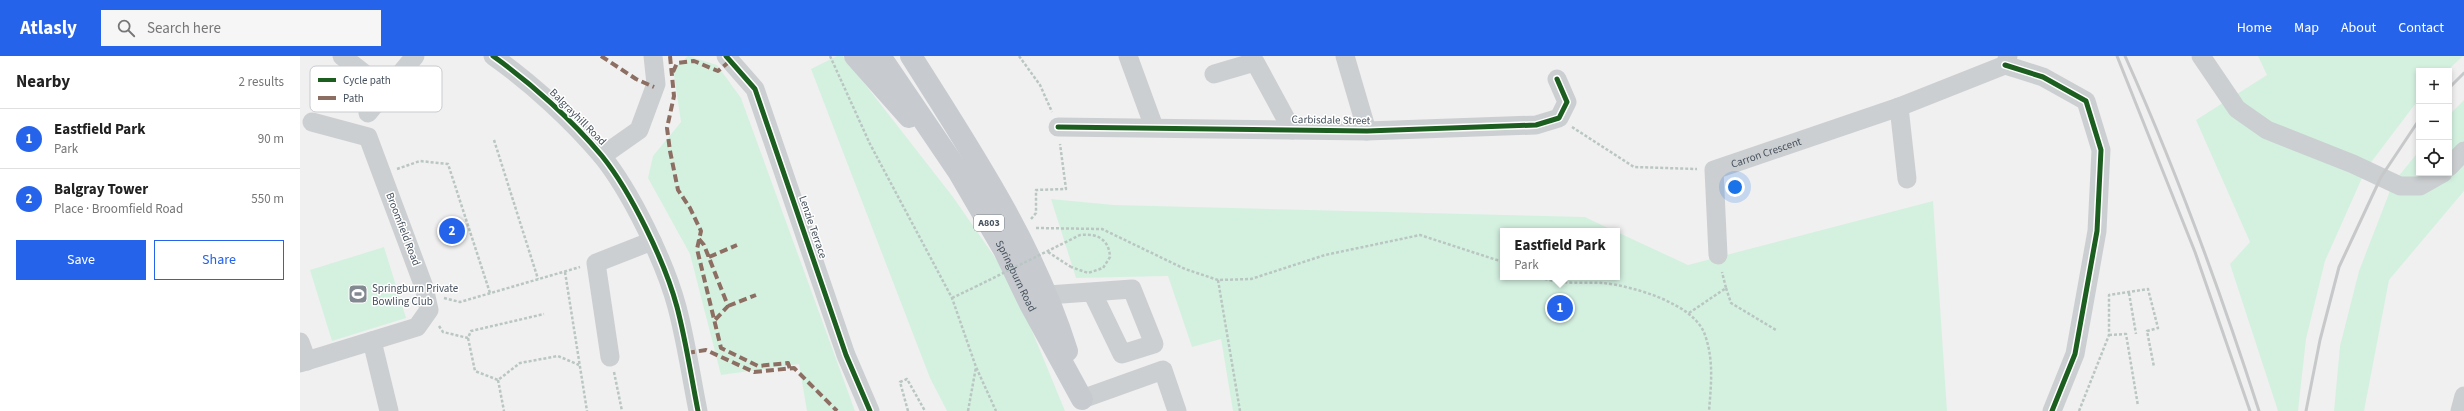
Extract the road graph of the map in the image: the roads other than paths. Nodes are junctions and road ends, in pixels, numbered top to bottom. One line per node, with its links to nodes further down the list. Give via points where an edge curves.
1 (342, 56): 13 (street)
2 (415, 56): 14 (street)
3 (493, 56): 24 (street, Balgrayhill Road, via 546,99)
4 (653, 56): 24 (street, via 656,84 639,130)
5 (726, 56): 41 (street, Lenzie Terrace, via 755,89 846,355)
6 (854, 56): 26 (main road)
7 (880, 56): 26 (main road, Springburn Road / A803)
8 (911, 56): 32 (main road, Springburn Road / A803, via 1002,201)
9 (1128, 56): 20 (street)
10 (1345, 56): 22 (street)
11 (2201, 56): 27 (street, via 2237,109 2267,130 2353,164 2400,186 2420,186)
12 (2007, 61): 17 (street, Carron Crescent); 43 (street, via 2086,101 2101,150 2096,231 2075,354)
13 (355, 66)
14 (406, 66)
15 (1214, 74): 21 (street, via 1255,62)
16 (1557, 79): 22 (street, Carbisdale Street, via 1567,102 1559,118 1536,125)
17 (1899, 107): 28 (street); 30 (street, Carron Crescent, via 1714,170)
18 (312, 122): 33 (street, Broomfield Road, via 368,137 424,287 429,310 417,327)
19 (1058, 127): 20 (street, Carbisdale Street)
20 (1154, 127): 21 (street, Carbisdale Street)
21 (1292, 130): 22 (street, Carbisdale Street)
22 (1366, 131)
23 (2464, 150): 25 (street)
24 (602, 156): 29 (street, Balgrayhill Road, via 632,203)
25 (2452, 164)
26 (958, 171): 38 (main road, Springburn Road / A803, via 1004,250)
27 (2438, 176)
28 (1907, 179)
29 (652, 241): 35 (street, via 596,263); 40 (street, Balgrayhill Road, via 676,306)
30 (1718, 255)
31 (1092, 292): 32 (street)
32 (1048, 295): 38 (main road, Springburn Road / A803)
33 (372, 341): 36 (street); 39 (street)
34 (300, 342): 36 (street)
35 (610, 357)
36 (303, 362)
37 (2464, 396): 44 (street)
38 (1085, 405): 42 (street, via 1163,370)
39 (389, 411)
40 (698, 411)
41 (870, 411)
42 (1177, 411)
43 (2052, 411)
44 (2460, 411)

